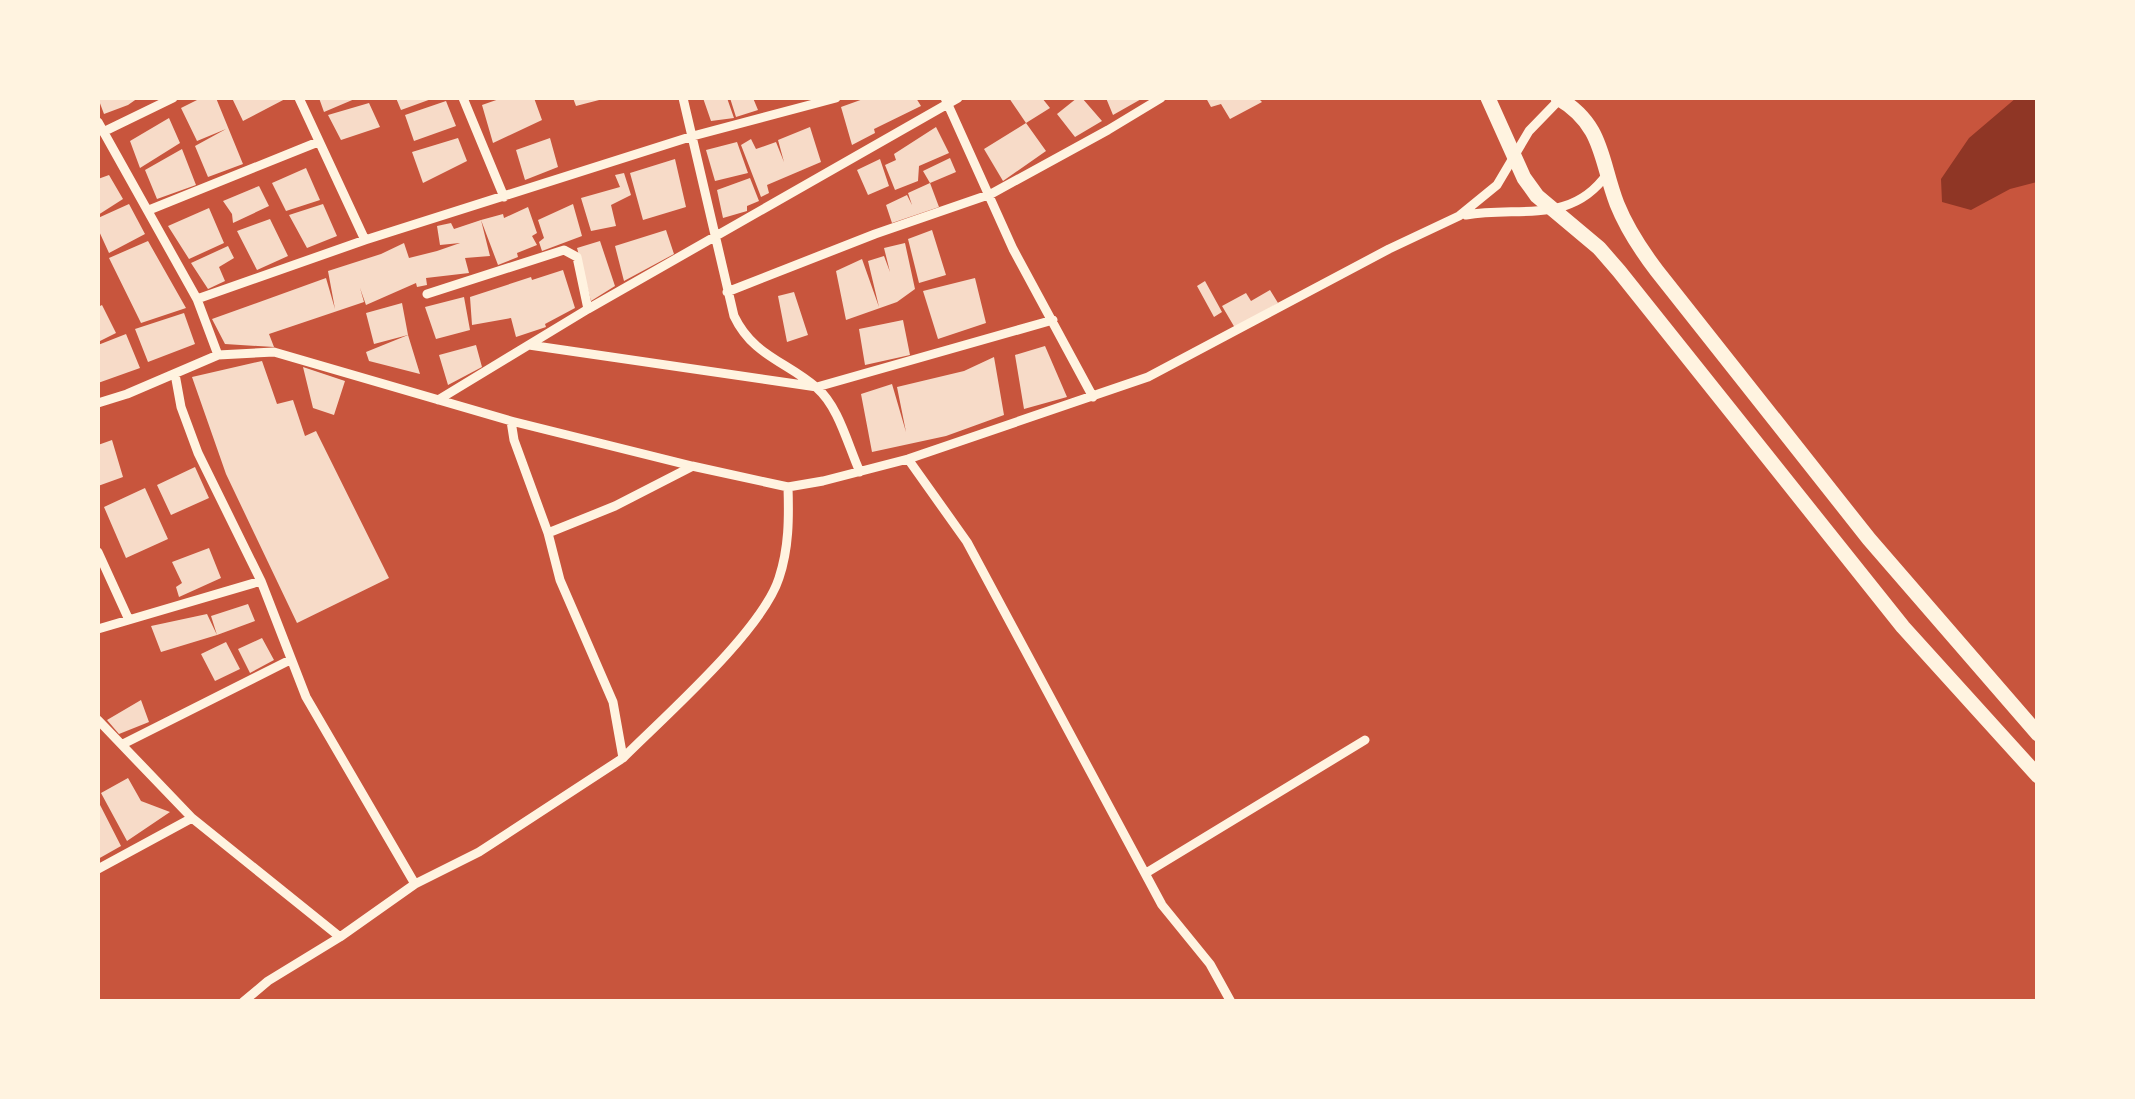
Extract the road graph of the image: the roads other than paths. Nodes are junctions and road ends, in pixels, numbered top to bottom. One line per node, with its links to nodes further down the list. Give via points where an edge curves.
1 (173, 98): 11 (street)
2 (298, 98): 13 (street)
3 (462, 98): 17 (street)
4 (683, 98): 12 (street)
5 (836, 98): 12 (street)
6 (958, 98): 10 (street)
7 (1161, 98): 16 (street)
8 (1488, 98): 14 (highway)
9 (1559, 98): 14 (street, via 1538,118); 15 (highway, via 1596,135)
10 (947, 100): 16 (street); 21 (street)
11 (100, 127): 18 (street)
12 (692, 136): 17 (street); 21 (street)
13 (318, 142): 18 (street); 22 (street)
14 (1516, 158): 19 (highway); 20 (street, via 1498,185)
15 (1607, 174): 19 (street, via 1590,195); 47 (highway, via 1626,225 1657,272 1869,539)
16 (991, 194): 23 (street); 27 (street)
17 (504, 197): 22 (street)
18 (150, 210): 25 (street)
19 (1552, 211): 20 (street); 51 (highway, via 1619,270 1903,627)
20 (1458, 216): 32 (street)
21 (716, 237): 23 (street); 26 (street)
22 (365, 240): 25 (street)
23 (727, 292): 31 (street, via 744,336)
24 (427, 294): 26 (street, via 564,250 577,257)
25 (197, 300): 29 (street)
26 (588, 308): 28 (street)
27 (1053, 320): 31 (street); 32 (street)
28 (528, 345): 31 (street); 33 (street)
29 (218, 355): 30 (street); 33 (street, via 274,352)
30 (175, 374): 34 (street); 42 (street, via 198,453)
31 (816, 387): 38 (street, via 830,402)
32 (1093, 398): 36 (street)
33 (438, 400): 35 (street)
34 (98, 403)
35 (511, 422): 37 (street); 40 (street)
36 (908, 459): 38 (street); 54 (street, via 966,542)
37 (692, 466): 39 (street); 40 (street)
38 (860, 472): 39 (street)
39 (788, 486): 50 (street, via 789,537 778,581 760,615)
40 (548, 532): 50 (street, via 560,580 613,702)
41 (98, 552): 43 (street)
42 (261, 581): 43 (street); 45 (street)
43 (129, 620): 44 (street)
44 (98, 629)
45 (290, 660): 49 (street); 55 (street)
46 (98, 720): 49 (street)
47 (2038, 734)
48 (1365, 740): 54 (street)
49 (124, 744): 52 (street)
50 (623, 758): 55 (street, via 478,852)
51 (2038, 776)
52 (192, 818): 53 (street); 56 (street)
53 (98, 869)
54 (1146, 873): 58 (street)
55 (414, 884): 56 (street)
56 (340, 937): 57 (street)
57 (243, 1002)
58 (1231, 1002)

